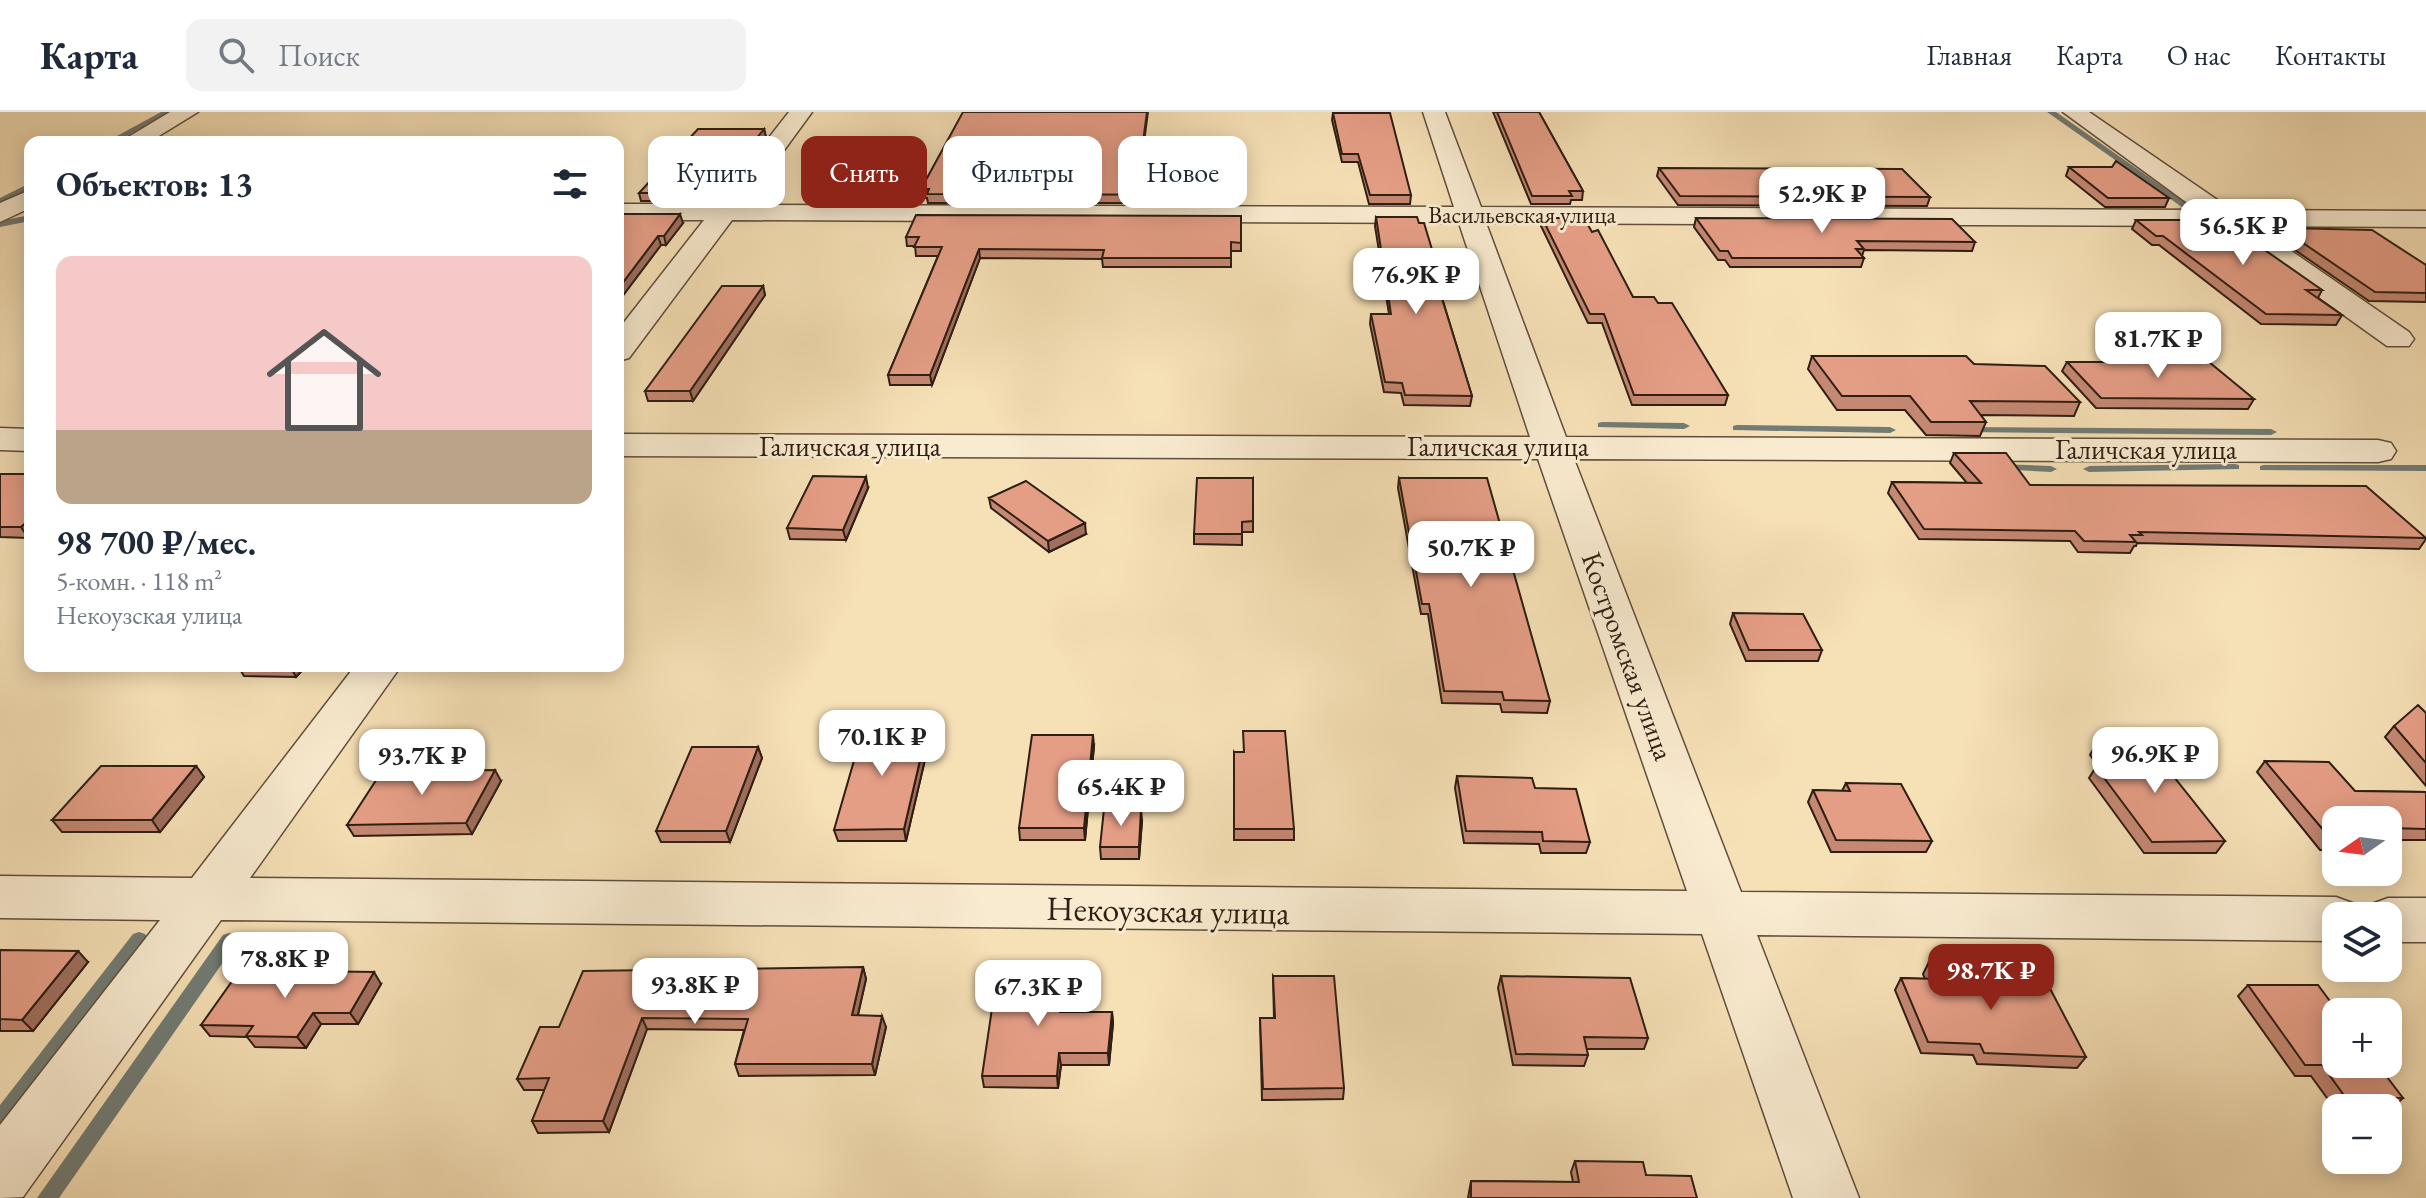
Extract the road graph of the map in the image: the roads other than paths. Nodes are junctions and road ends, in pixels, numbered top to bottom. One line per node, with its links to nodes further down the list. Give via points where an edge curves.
1 (187, 112): 5 (street)
2 (801, 112): 7 (street)
3 (1434, 112): 8 (street, Костромская улица)
4 (2074, 112): 9 (street)
5 (143, 136)
6 (624, 212): 7 (street, Васильевская улица)
7 (722, 213): 8 (street, Васильевская улица); 12 (street)
8 (1470, 214): 9 (street, Васильевская улица); 16 (street, Костромская улица)
9 (2230, 219): 10 (street, Васильевская улица); 11 (street)
10 (2426, 219)
11 (2398, 339)
12 (624, 343)
13 (0, 439): 14 (street)
14 (24, 440)
15 (624, 445): 16 (street, Галичская улица)
16 (1551, 446): 17 (street, Галичская улица); 21 (street, Костромская улица)
17 (2378, 451)
18 (375, 672): 20 (street)
19 (0, 897): 20 (street, Некоузская улица)
20 (205, 901): 21 (street, Некоузская улица); 25 (street)
21 (1724, 915): 22 (street, Некоузская улица); 26 (street, Костромская улица)
22 (2322, 919)
23 (2402, 920): 24 (street)
24 (2426, 920)
25 (0, 1175)
26 (1826, 1198)

